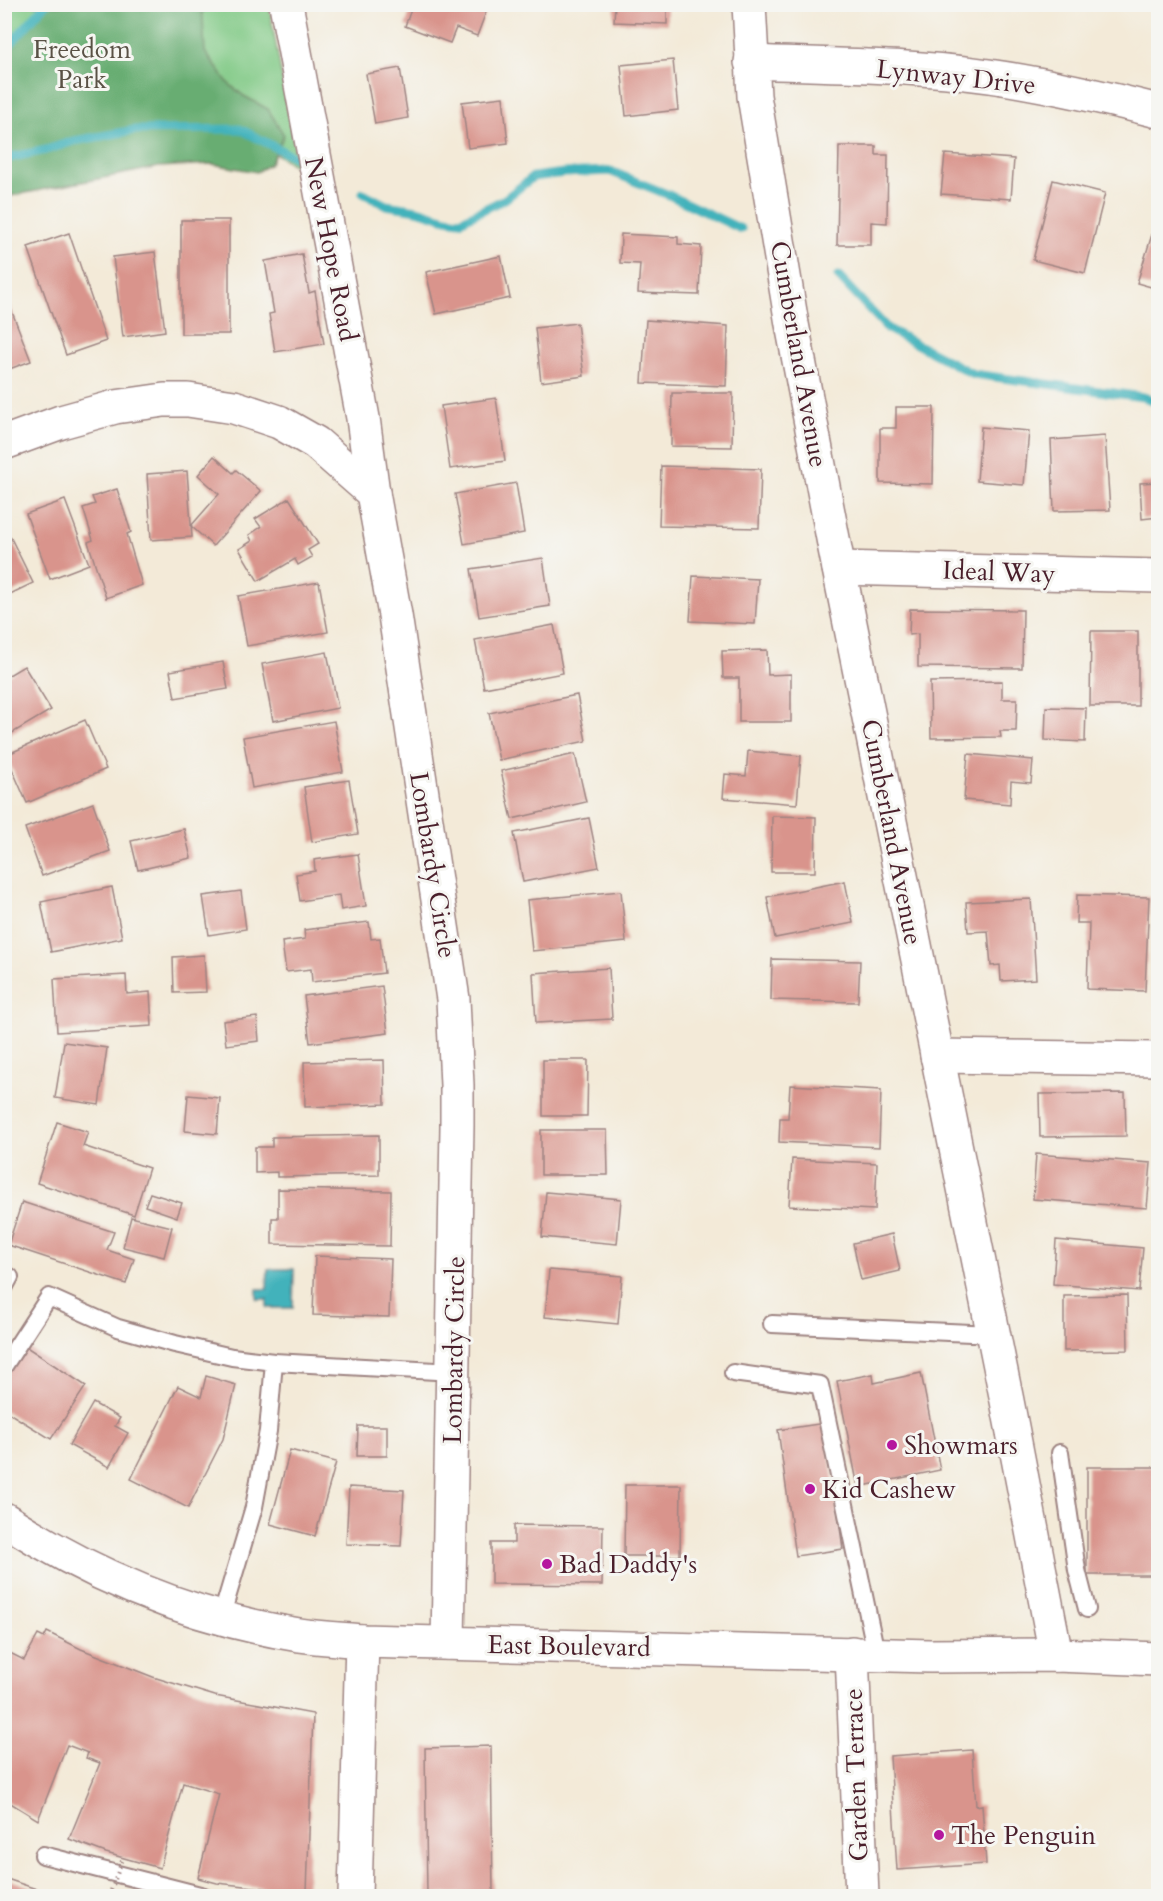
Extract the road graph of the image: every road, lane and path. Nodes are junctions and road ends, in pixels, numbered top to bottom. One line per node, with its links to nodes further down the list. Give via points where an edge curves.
1 (286, 4): 6 (street, New Hope Road, via 363,418)
2 (748, 4): 3 (street, Cumberland Avenue)
3 (751, 62): 4 (street, Lynway Drive, via 989,76 1089,93); 7 (street, Cumberland Avenue, via 790,314)
4 (1158, 111)
5 (4, 443): 6 (street, via 115,407 188,400 234,407 279,422 316,443)
6 (373, 493): 17 (street, Lombardy Circle, via 453,999 458,1085)
7 (839, 568): 8 (street, Ideal Way); 9 (street, Cumberland Avenue)
8 (1158, 576)
9 (937, 1056): 10 (street); 14 (street, Cumberland Avenue)
10 (1158, 1059)
11 (4, 1274): 12 (lane, via 10,1277)
12 (4, 1288)
13 (772, 1324): 14 (lane)
14 (993, 1334): 26 (street, Cumberland Avenue)
15 (274, 1362): 16 (lane, via 232,1357 129,1331 49,1297); 17 (lane); 22 (lane, via 268,1431 254,1507)
16 (4, 1366)
17 (453, 1372): 24 (street, Lombardy Circle)
18 (733, 1373): 25 (lane, via 820,1385)
19 (1060, 1453): 21 (lane, via 1077,1570)
20 (4, 1519): 22 (street, East Boulevard, via 106,1577)
21 (1087, 1609)
22 (221, 1618): 23 (street, East Boulevard, via 299,1635)
23 (362, 1641): 24 (street, East Boulevard); 32 (street)
24 (448, 1643): 25 (street, East Boulevard)
25 (864, 1653): 26 (street, East Boulevard); 33 (street, Garden Terrace)
26 (1056, 1655): 27 (street, East Boulevard)
27 (1158, 1659)
28 (43, 1855): 31 (lane)
29 (123, 1858): 30 (path, bridge)
30 (109, 1896)
31 (204, 1896)
32 (355, 1896)
33 (861, 1896)

